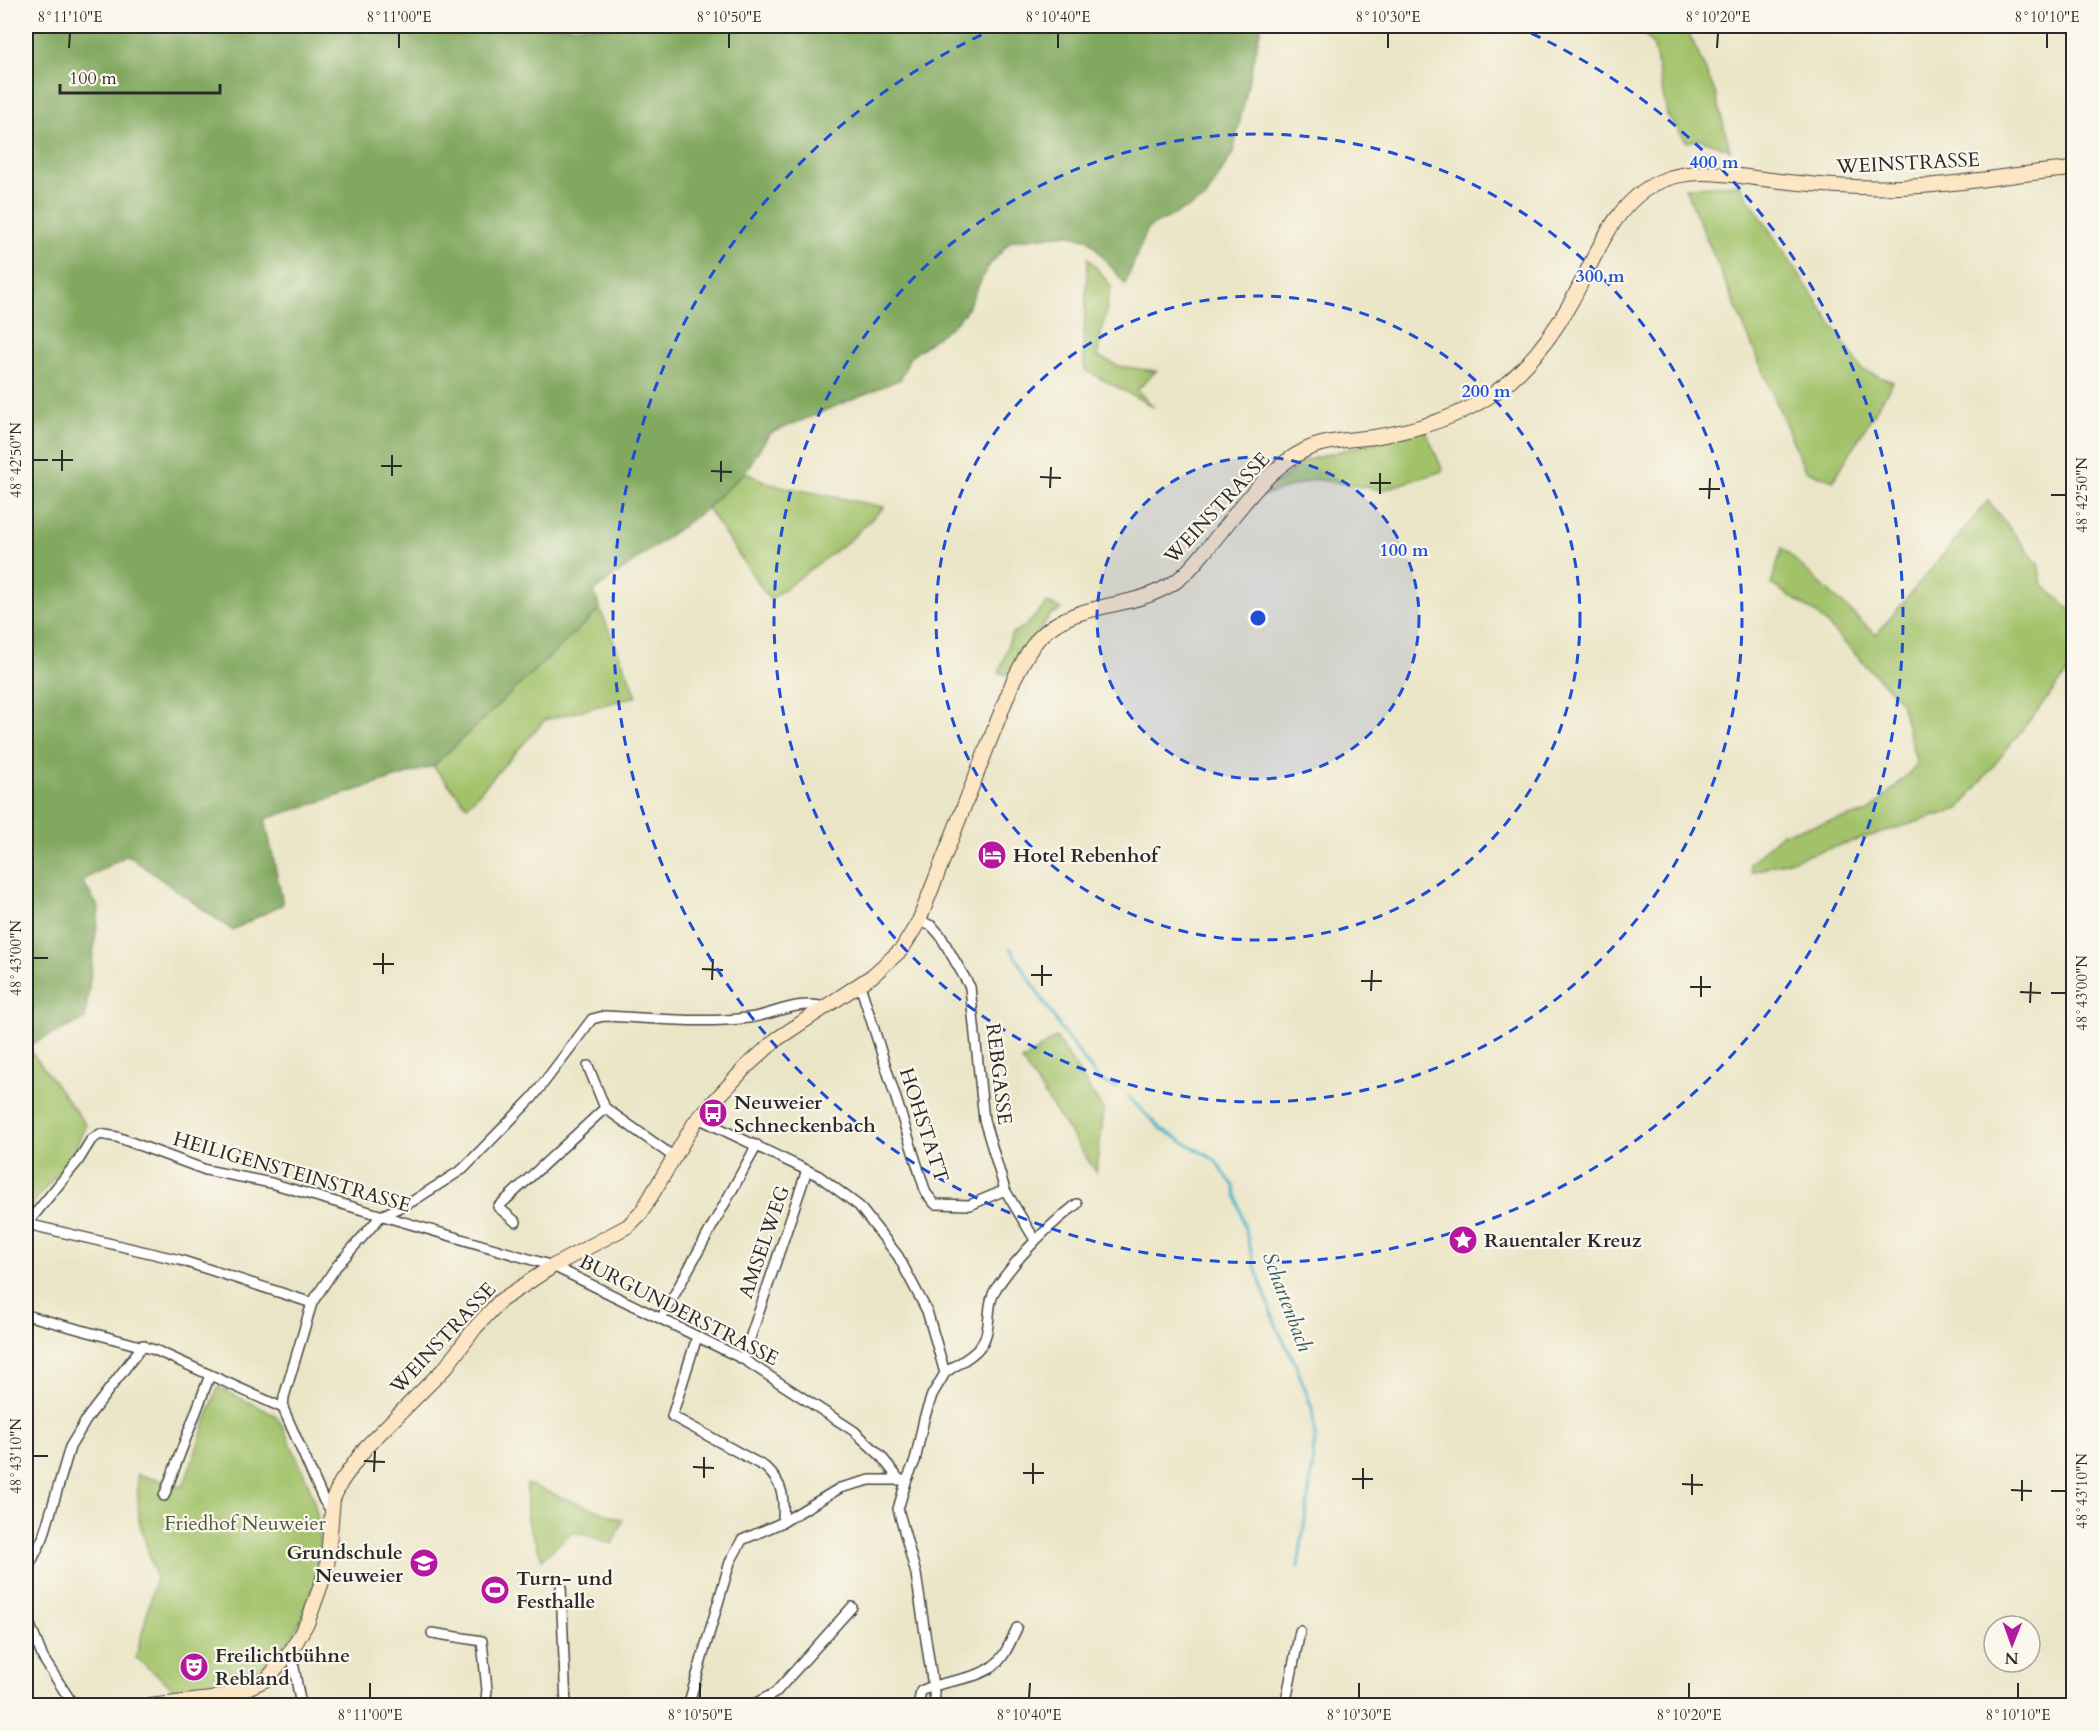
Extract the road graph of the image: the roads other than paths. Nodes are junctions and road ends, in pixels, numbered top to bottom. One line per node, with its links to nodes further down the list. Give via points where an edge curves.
1 (2073, 169): 2 (main road, WEINSTRASSE, via 1876,189 1685,173 1640,192 1609,230 1554,332 1527,367 1493,394 1456,415 1418,428 1335,441 1307,450 1283,463 1179,579 1142,599 1071,616 1040,637 1014,679)
2 (919, 921): 3 (main road, WEINSTRASSE, via 902,949); 11 (street, REBGASSE, via 932,926 940,935 970,987 984,1120)
3 (860, 985): 4 (main road, WEINSTRASSE); 11 (street, HOHSTATT, via 926,1193 934,1204 970,1205)
4 (826, 1007): 7 (main road, WEINSTRASSE, via 777,1039); 13 (street, via 804,1003 750,1018 592,1019 533,1097 463,1169)
5 (588, 1066): 6 (street)
6 (605, 1108): 9 (street); 14 (street, via 498,1208)
7 (698, 1118): 8 (street); 9 (main road, WEINSTRASSE)
8 (757, 1145): 10 (street); 20 (street)
9 (674, 1157): 17 (main road, WEINSTRASSE, via 641,1213 628,1226)
10 (807, 1170): 23 (street, AMSELWEG); 24 (street, via 859,1206 898,1256 927,1311)
11 (1005, 1190): 16 (street, REBGASSE)
12 (1077, 1204): 16 (street)
13 (381, 1216): 15 (street, HEILIGENSTEINSTRASSE, via 272,1184 206,1170 100,1134 91,1140); 17 (street, HEILIGENSTEINSTRASSE); 18 (street, via 336,1267)
14 (516, 1222)
15 (26, 1224): 18 (street, via 180,1260)
16 (1035, 1240): 24 (street, via 996,1288 990,1301 987,1333 979,1348)
17 (553, 1266): 20 (street, BURGUNDERSTRASSE); 29 (main road, WEINSTRASSE, via 500,1301 475,1328 446,1367 366,1447 341,1482)
18 (312, 1303): 26 (street)
19 (26, 1315): 22 (street)
20 (662, 1317): 21 (street, BURGUNDERSTRASSE)
21 (697, 1337): 23 (street, BURGUNDERSTRASSE); 30 (street, via 672,1416 778,1478 784,1495)
22 (143, 1345): 25 (street, via 185,1361); 31 (street, via 70,1447 43,1538)
23 (743, 1359): 27 (street, BURGUNDERSTRASSE, via 855,1431)
24 (945, 1372): 27 (street, via 932,1395 915,1461)
25 (210, 1376): 26 (street); 28 (street)
26 (283, 1408): 29 (street)
27 (902, 1480): 30 (street, via 870,1480 840,1488); 39 (street, via 898,1509 916,1574)
28 (164, 1496)
29 (330, 1509): 38 (main road, WEINSTRASSE, via 330,1549 321,1591)
30 (783, 1522): 40 (street, via 742,1540 730,1562)
31 (26, 1572)
32 (561, 1587): 45 (street)
33 (852, 1607): 47 (street, via 775,1693)
34 (26, 1615): 41 (street, via 43,1658)
35 (1017, 1628): 39 (street, via 1002,1658 992,1668)
36 (1300, 1631): 50 (street)
37 (432, 1633): 44 (street, via 482,1641)
38 (291, 1651): 42 (main road, WEINSTRASSE, via 267,1679 241,1691 211,1699); 43 (street)
39 (934, 1684): 48 (street, via 921,1691); 49 (street)
40 (689, 1703): 46 (street)
41 (74, 1706)
42 (149, 1706)
43 (301, 1706)
44 (485, 1706)
45 (566, 1706)
46 (702, 1706)
47 (750, 1706)
48 (918, 1706)
49 (936, 1706)
50 (1286, 1706)

